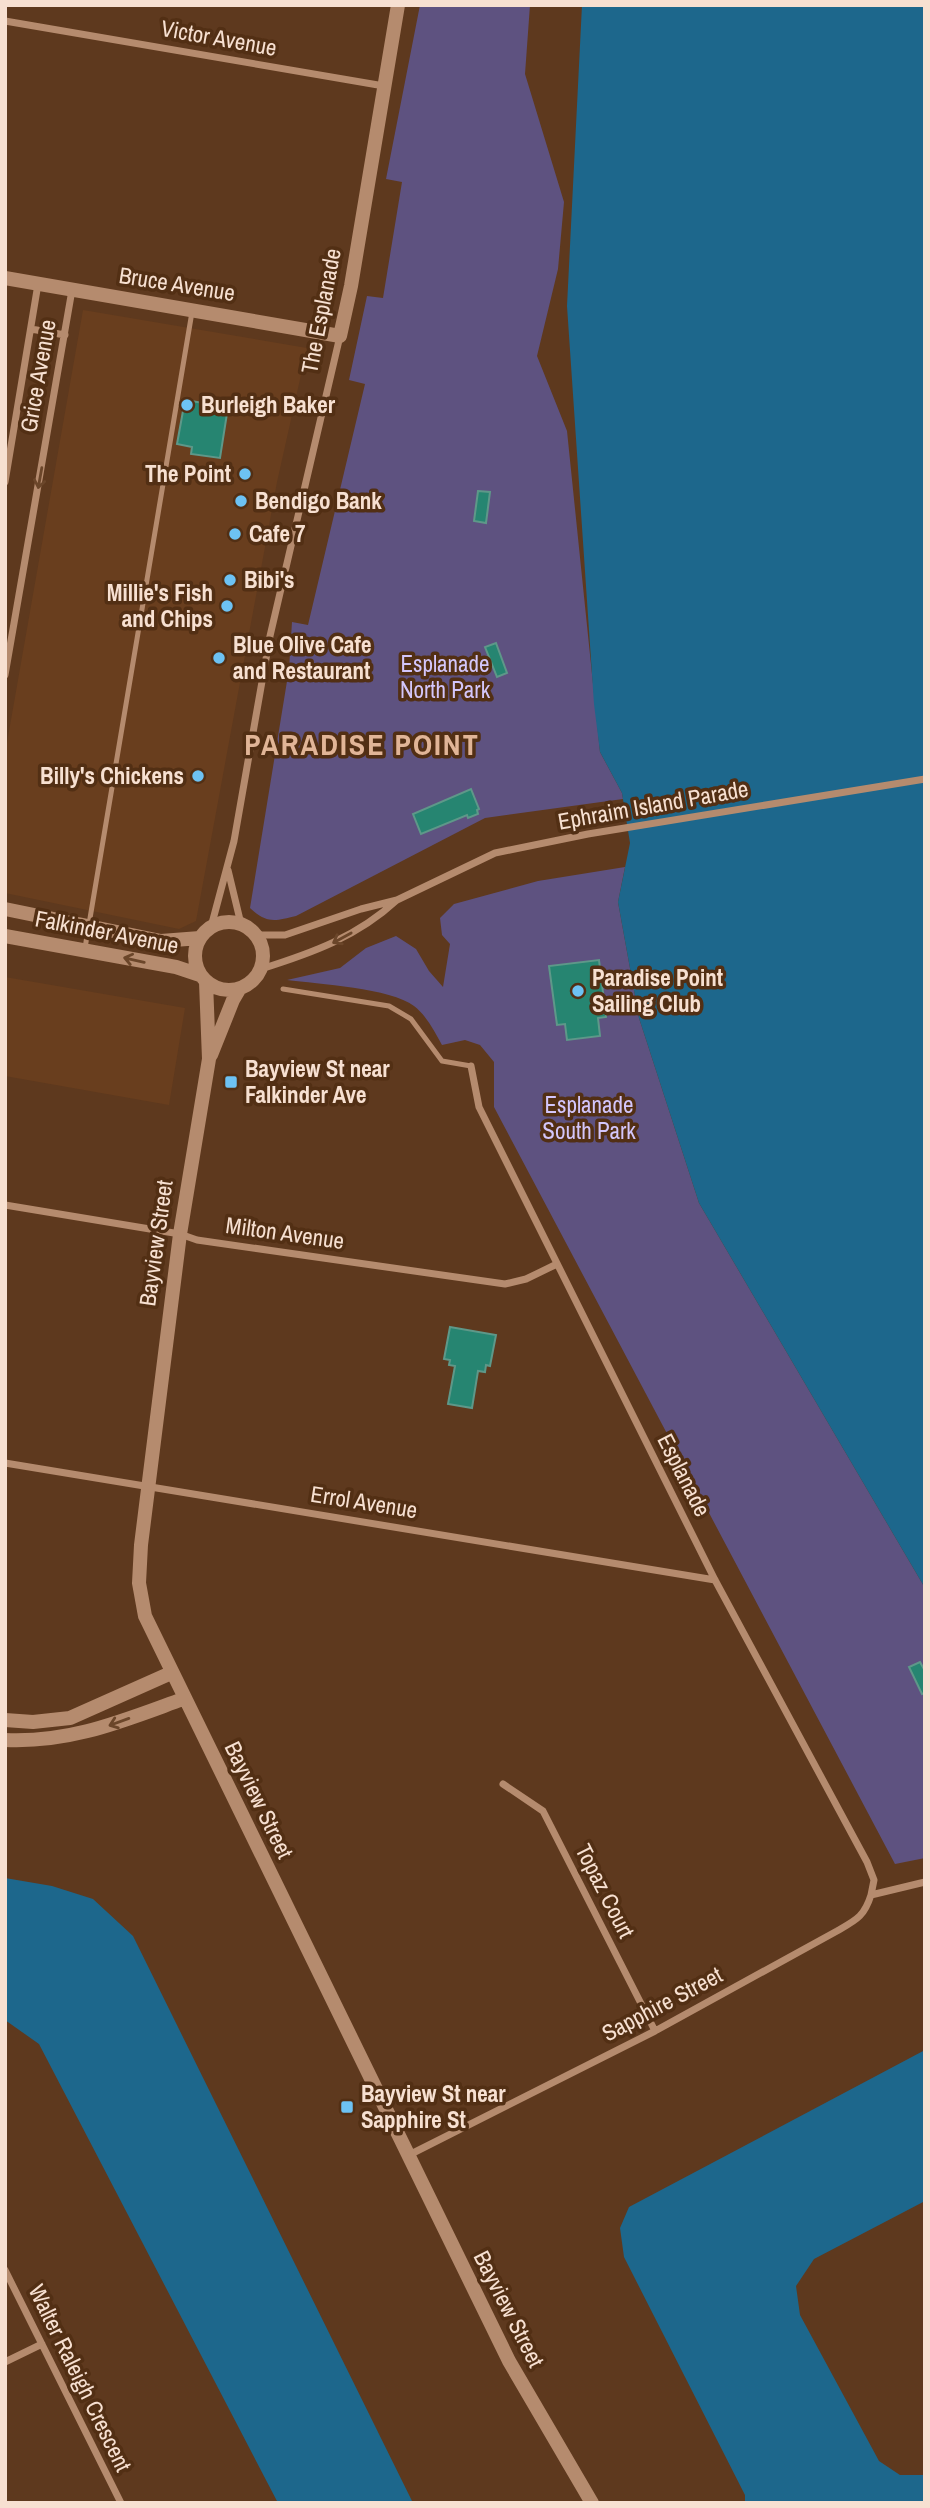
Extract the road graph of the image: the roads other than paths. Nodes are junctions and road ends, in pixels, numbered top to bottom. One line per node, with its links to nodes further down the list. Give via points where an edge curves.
1 (398, 5): 3 (street, The Esplanade)
2 (5, 21): 3 (street, Victor Avenue)
3 (384, 86): 10 (street, The Esplanade)
4 (5, 278): 5 (street, Bruce Avenue)
5 (38, 284): 6 (street, Bruce Avenue); 8 (street, Grice Avenue)
6 (72, 290): 7 (street, Bruce Avenue); 9 (street, Grice Avenue)
7 (192, 309): 10 (street, Bruce Avenue); 18 (lane)
8 (31, 329): 9 (street); 11 (street, Grice Avenue)
9 (65, 335): 12 (street, Grice Avenue, one-way to 12)
10 (340, 336): 14 (street, The Esplanade, via 270,636)
11 (5, 482)
12 (5, 675)
13 (925, 779): 15 (street, Ephraim Island Parade, via 495,853)
14 (228, 869): 17 (street, The Esplanade); 19 (street, The Esplanade)
15 (397, 900): 20 (street, Ephraim Island Parade, via 285,935); 24 (street, Ephraim Island Parade, one-way to 24, via 377,918 320,950)
16 (5, 909): 18 (street, Falkinder Avenue)
17 (241, 924): 19 (street); 20 (street)
18 (88, 927): 22 (street, Falkinder Avenue, via 161,941); 23 (lane)
19 (211, 927): 22 (street)
20 (256, 935): 24 (street, via 264,957)
21 (5, 936): 23 (street, Falkinder Avenue)
22 (200, 938): 25 (street, via 195,958)
23 (85, 950): 25 (street, Falkinder Avenue, one-way to 23, via 176,967)
24 (261, 969): 26 (street)
25 (203, 978): 26 (street, via 225,990); 28 (street, Bayview Street)
26 (240, 988): 28 (street, Bayview Street)
27 (283, 989): 29 (lane, via 389,1006 411,1020 442,1061)
28 (209, 1059): 31 (street, Bayview Street)
29 (471, 1066): 32 (street, Esplanade, via 479,1107)
30 (5, 1205): 31 (street, Milton Avenue)
31 (180, 1234): 32 (street, Milton Avenue, via 505,1284); 34 (street, Bayview Street)
32 (556, 1264): 35 (street, Esplanade)
33 (5, 1463): 34 (street, Errol Avenue)
34 (148, 1486): 35 (street, Errol Avenue); 36 (street, Bayview Street, via 141,1597)
35 (715, 1580): 42 (street, Esplanade, via 867,1863 874,1880)
36 (171, 1673): 37 (street, Bayview Street); 38 (street, via 70,1718)
37 (183, 1699): 39 (street, one-way to 39, via 85,1733); 44 (street, Bayview Street)
38 (5, 1720)
39 (5, 1740)
40 (503, 1784): 43 (street, Topaz Court, via 543,1811)
41 (925, 1882): 42 (street)
42 (871, 1895): 43 (street, Sapphire Street, via 860,1917)
43 (655, 2031): 44 (street, Sapphire Street)
44 (407, 2156): 49 (street, Bayview Street, via 509,2361)
45 (5, 2270): 46 (street, Walter Raleigh Crescent)
46 (42, 2344): 47 (street); 48 (street, Walter Raleigh Crescent)
47 (5, 2362)
48 (121, 2503)
49 (592, 2503)

